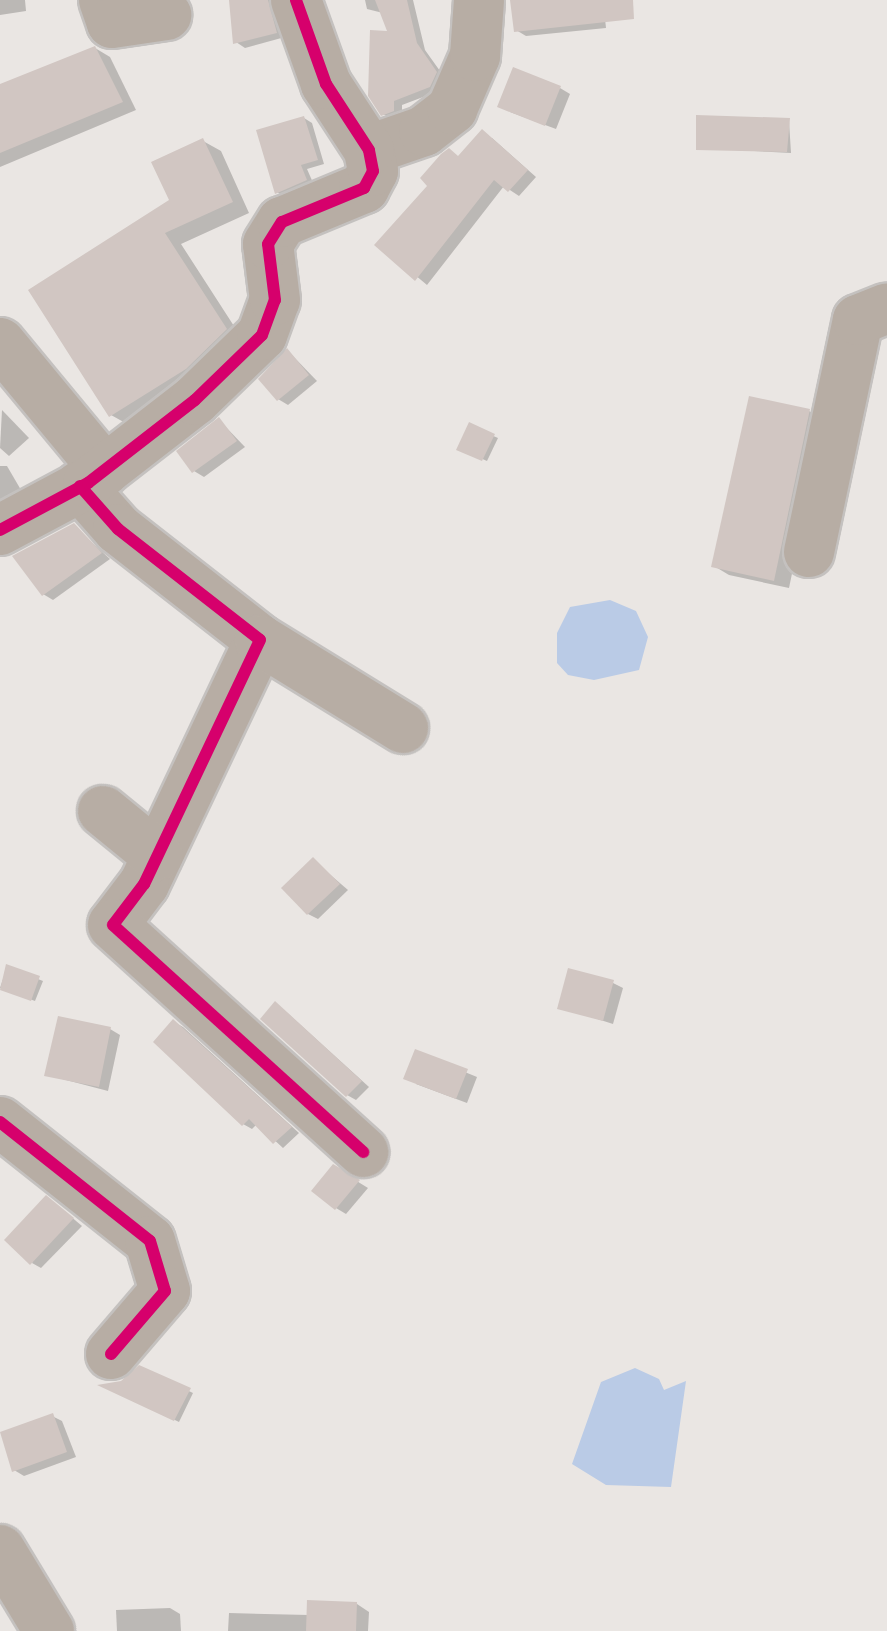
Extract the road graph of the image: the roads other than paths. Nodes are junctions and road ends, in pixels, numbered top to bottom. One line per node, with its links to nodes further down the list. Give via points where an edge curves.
1 (104, 0): 4 (street, via 112,23)
2 (296, 0): 5 (street, via 326,84)
3 (479, 0): 5 (street, via 475,56 452,109 424,131)
4 (166, 14)
5 (370, 150): 8 (street, via 373,171 364,188 282,222 268,244 274,300 262,335 195,400)
6 (887, 308): 10 (street, via 858,320)
7 (0, 343): 8 (street)
8 (92, 478): 9 (street); 11 (street, via 118,528)
9 (0, 530)
10 (810, 552)
11 (260, 640): 12 (street); 14 (street)
12 (403, 728)
13 (103, 811): 14 (street)
14 (157, 855): 16 (street, via 113,925)
15 (0, 1122): 17 (street, via 150,1241 165,1291)
16 (363, 1152)
17 (111, 1354)
18 (0, 1550): 19 (street)
19 (49, 1631)

